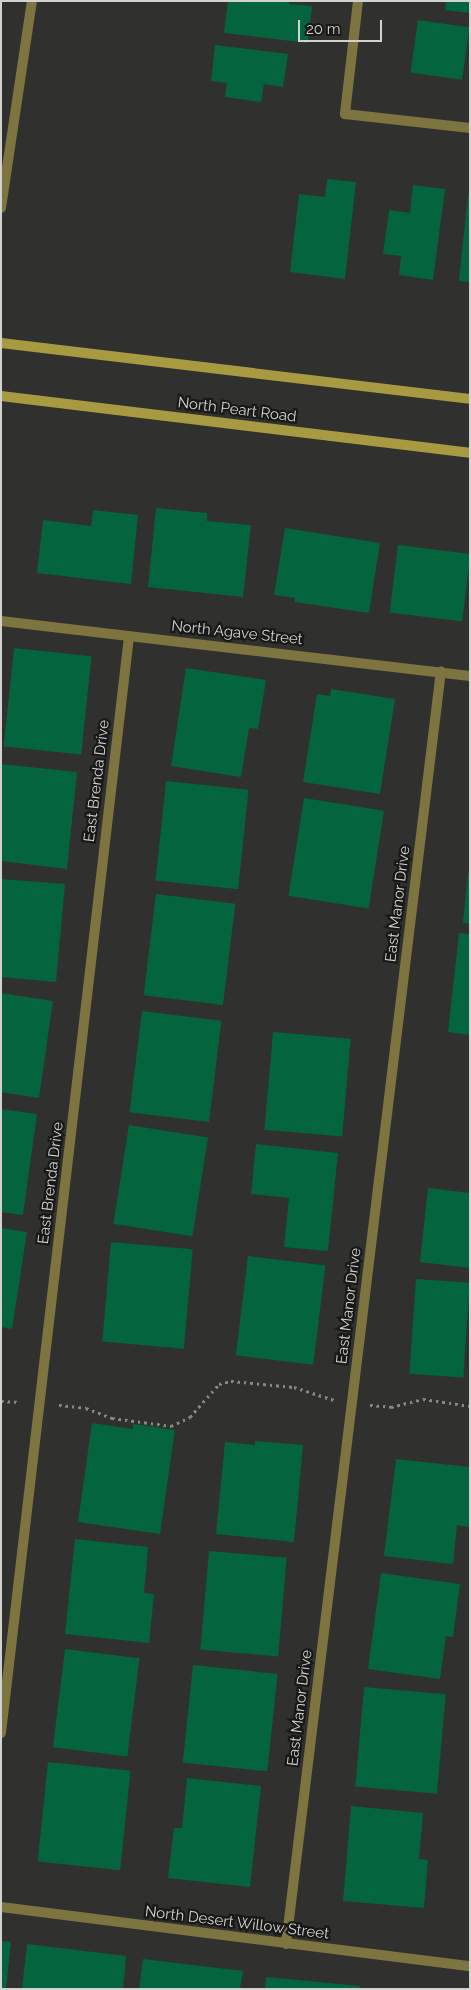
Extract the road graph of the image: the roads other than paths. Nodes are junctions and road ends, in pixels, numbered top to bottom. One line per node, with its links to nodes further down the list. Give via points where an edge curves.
1 (32, 1): 4 (street)
2 (358, 1): 3 (street, via 345,114)
3 (470, 128)
4 (1, 208)
5 (1, 343): 7 (street)
6 (1, 396): 8 (street, North Peart Road)
7 (470, 399)
8 (470, 453)
9 (1, 622): 10 (street, North Agave Street)
10 (129, 636): 11 (street, North Agave Street); 13 (street, East Brenda Drive)
11 (441, 671): 12 (street, North Agave Street); 15 (street, East Manor Drive)
12 (470, 676)
13 (1, 1733)
14 (1, 1907): 15 (street, North Desert Willow Street)
15 (286, 1944): 16 (street, North Desert Willow Street)
16 (470, 1966)

